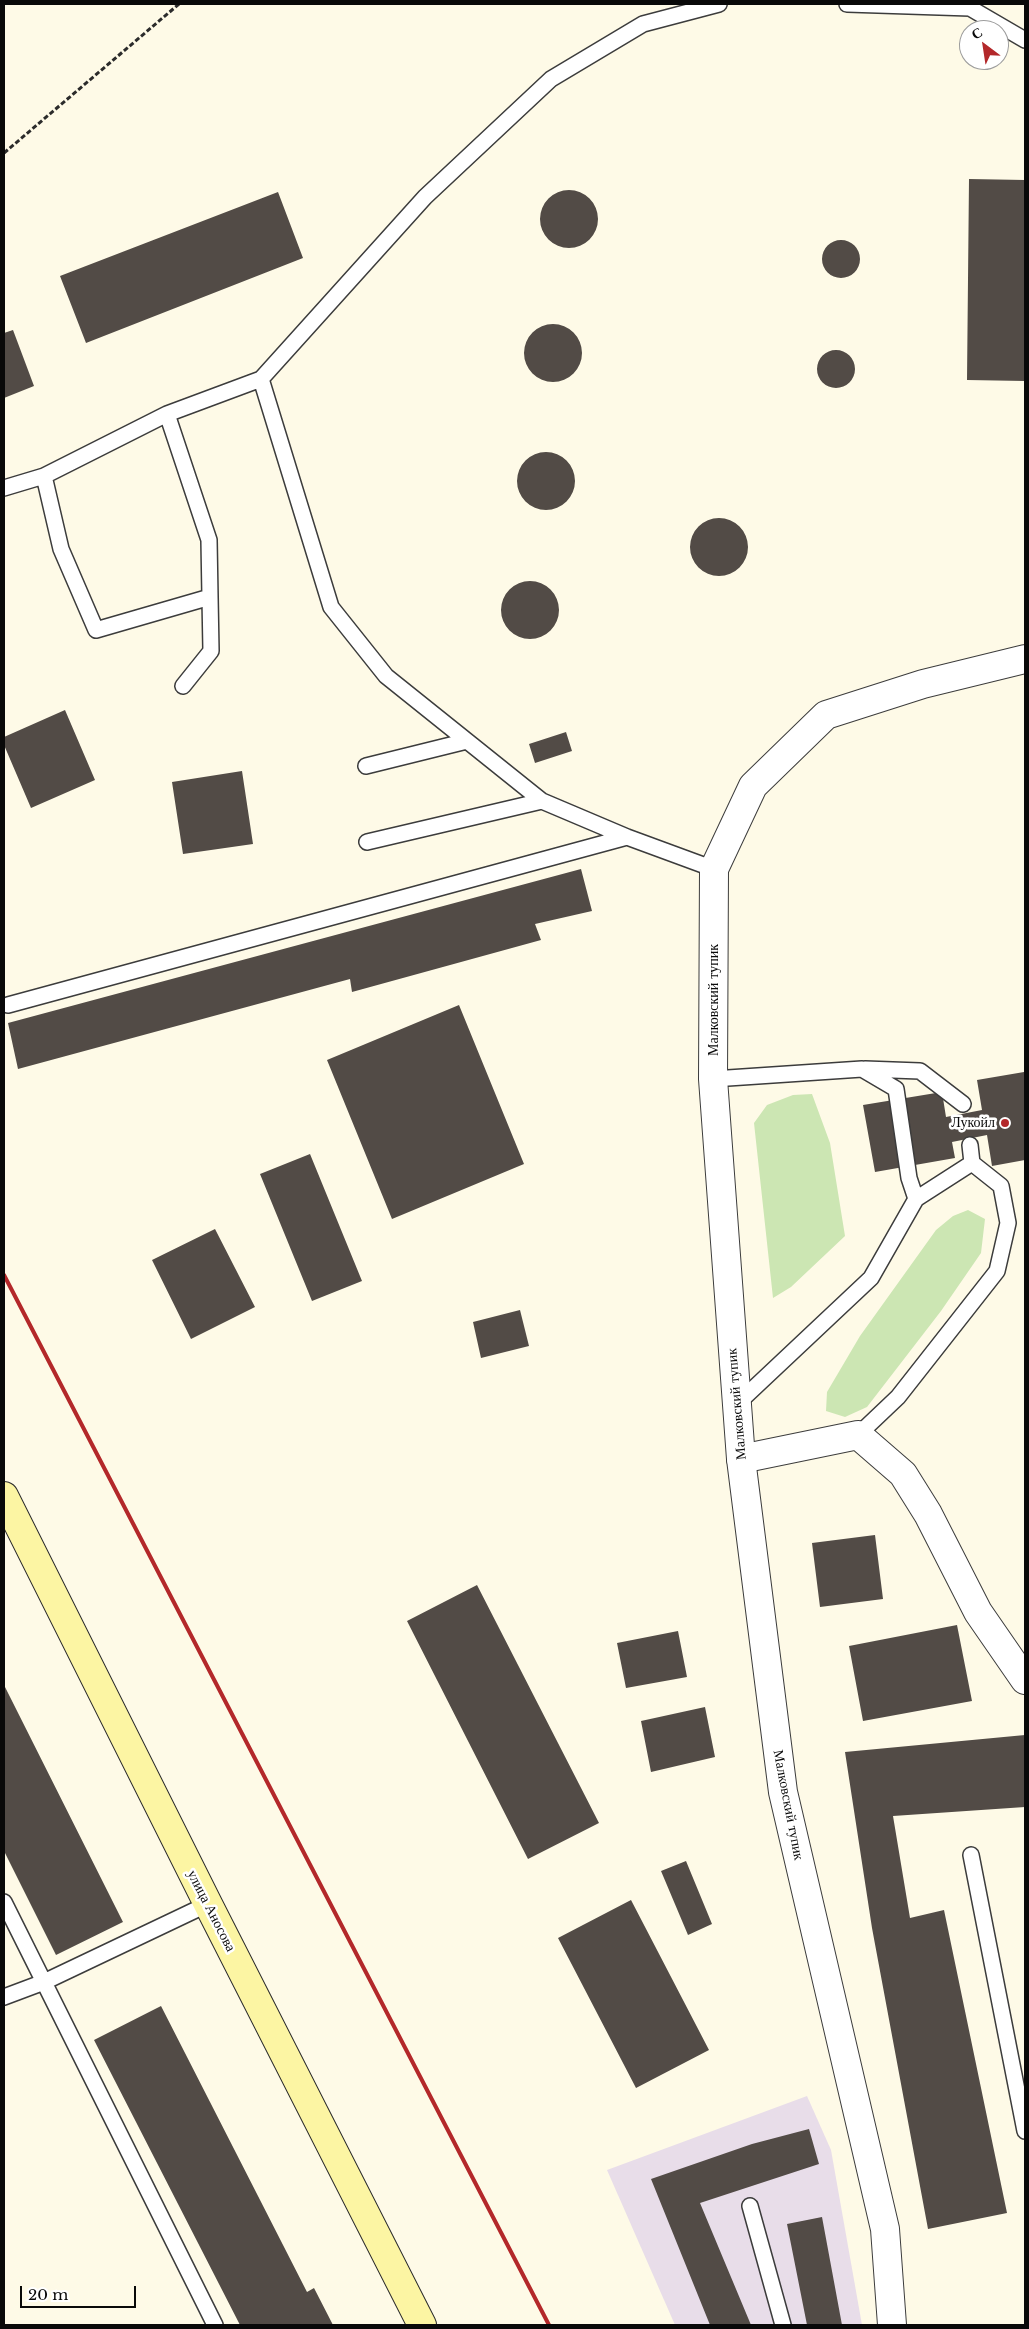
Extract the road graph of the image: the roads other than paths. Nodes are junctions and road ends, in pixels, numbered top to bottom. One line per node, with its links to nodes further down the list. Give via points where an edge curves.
1 (719, 4): 4 (lane, via 643,24 551,79 425,197)
2 (848, 4): 3 (lane, via 970,8)
3 (1025, 40)
4 (261, 379): 5 (lane); 11 (lane, via 331,607 386,676)
5 (167, 414): 6 (lane); 8 (lane, via 209,540)
6 (44, 476): 7 (lane); 8 (lane, via 61,549 96,630)
7 (4, 488)
8 (210, 597): 10 (lane, via 211,651)
9 (1025, 659): 16 (street, Малковский тупик, via 923,684 826,715 753,786)
10 (183, 686)
11 (466, 741): 12 (lane); 13 (lane)
12 (366, 766)
13 (542, 801): 14 (lane); 15 (lane)
14 (627, 837): 16 (lane); 17 (lane)
15 (367, 842)
16 (714, 869): 19 (street, Малковский тупик)
17 (8, 1005)
18 (862, 1069): 19 (lane); 20 (lane, via 920,1071); 23 (lane, via 896,1089 909,1178)
19 (713, 1080): 24 (street, Малковский тупик)
20 (963, 1104)
21 (970, 1145): 22 (lane)
22 (972, 1163): 23 (lane); 25 (lane, via 1002,1186 1008,1224 997,1272 898,1398)
23 (916, 1199): 24 (lane, via 871,1278)
24 (736, 1405): 26 (street, Малковский тупик)
25 (858, 1435): 26 (street); 28 (street, via 903,1474 928,1514 978,1612)
26 (741, 1459): 39 (street, Малковский тупик, via 783,1792 885,2229)
27 (4, 1496): 31 (main road, улица Аносова)
28 (1025, 1680)
29 (970, 1855): 34 (lane)
30 (4, 1902): 32 (lane)
31 (208, 1904): 32 (lane); 37 (main road, улица Аносова)
32 (44, 1982): 33 (lane); 36 (lane)
33 (4, 1997)
34 (1025, 2131)
35 (750, 2206): 38 (lane)
36 (215, 2325)
37 (422, 2325)
38 (783, 2325)
39 (892, 2325)

